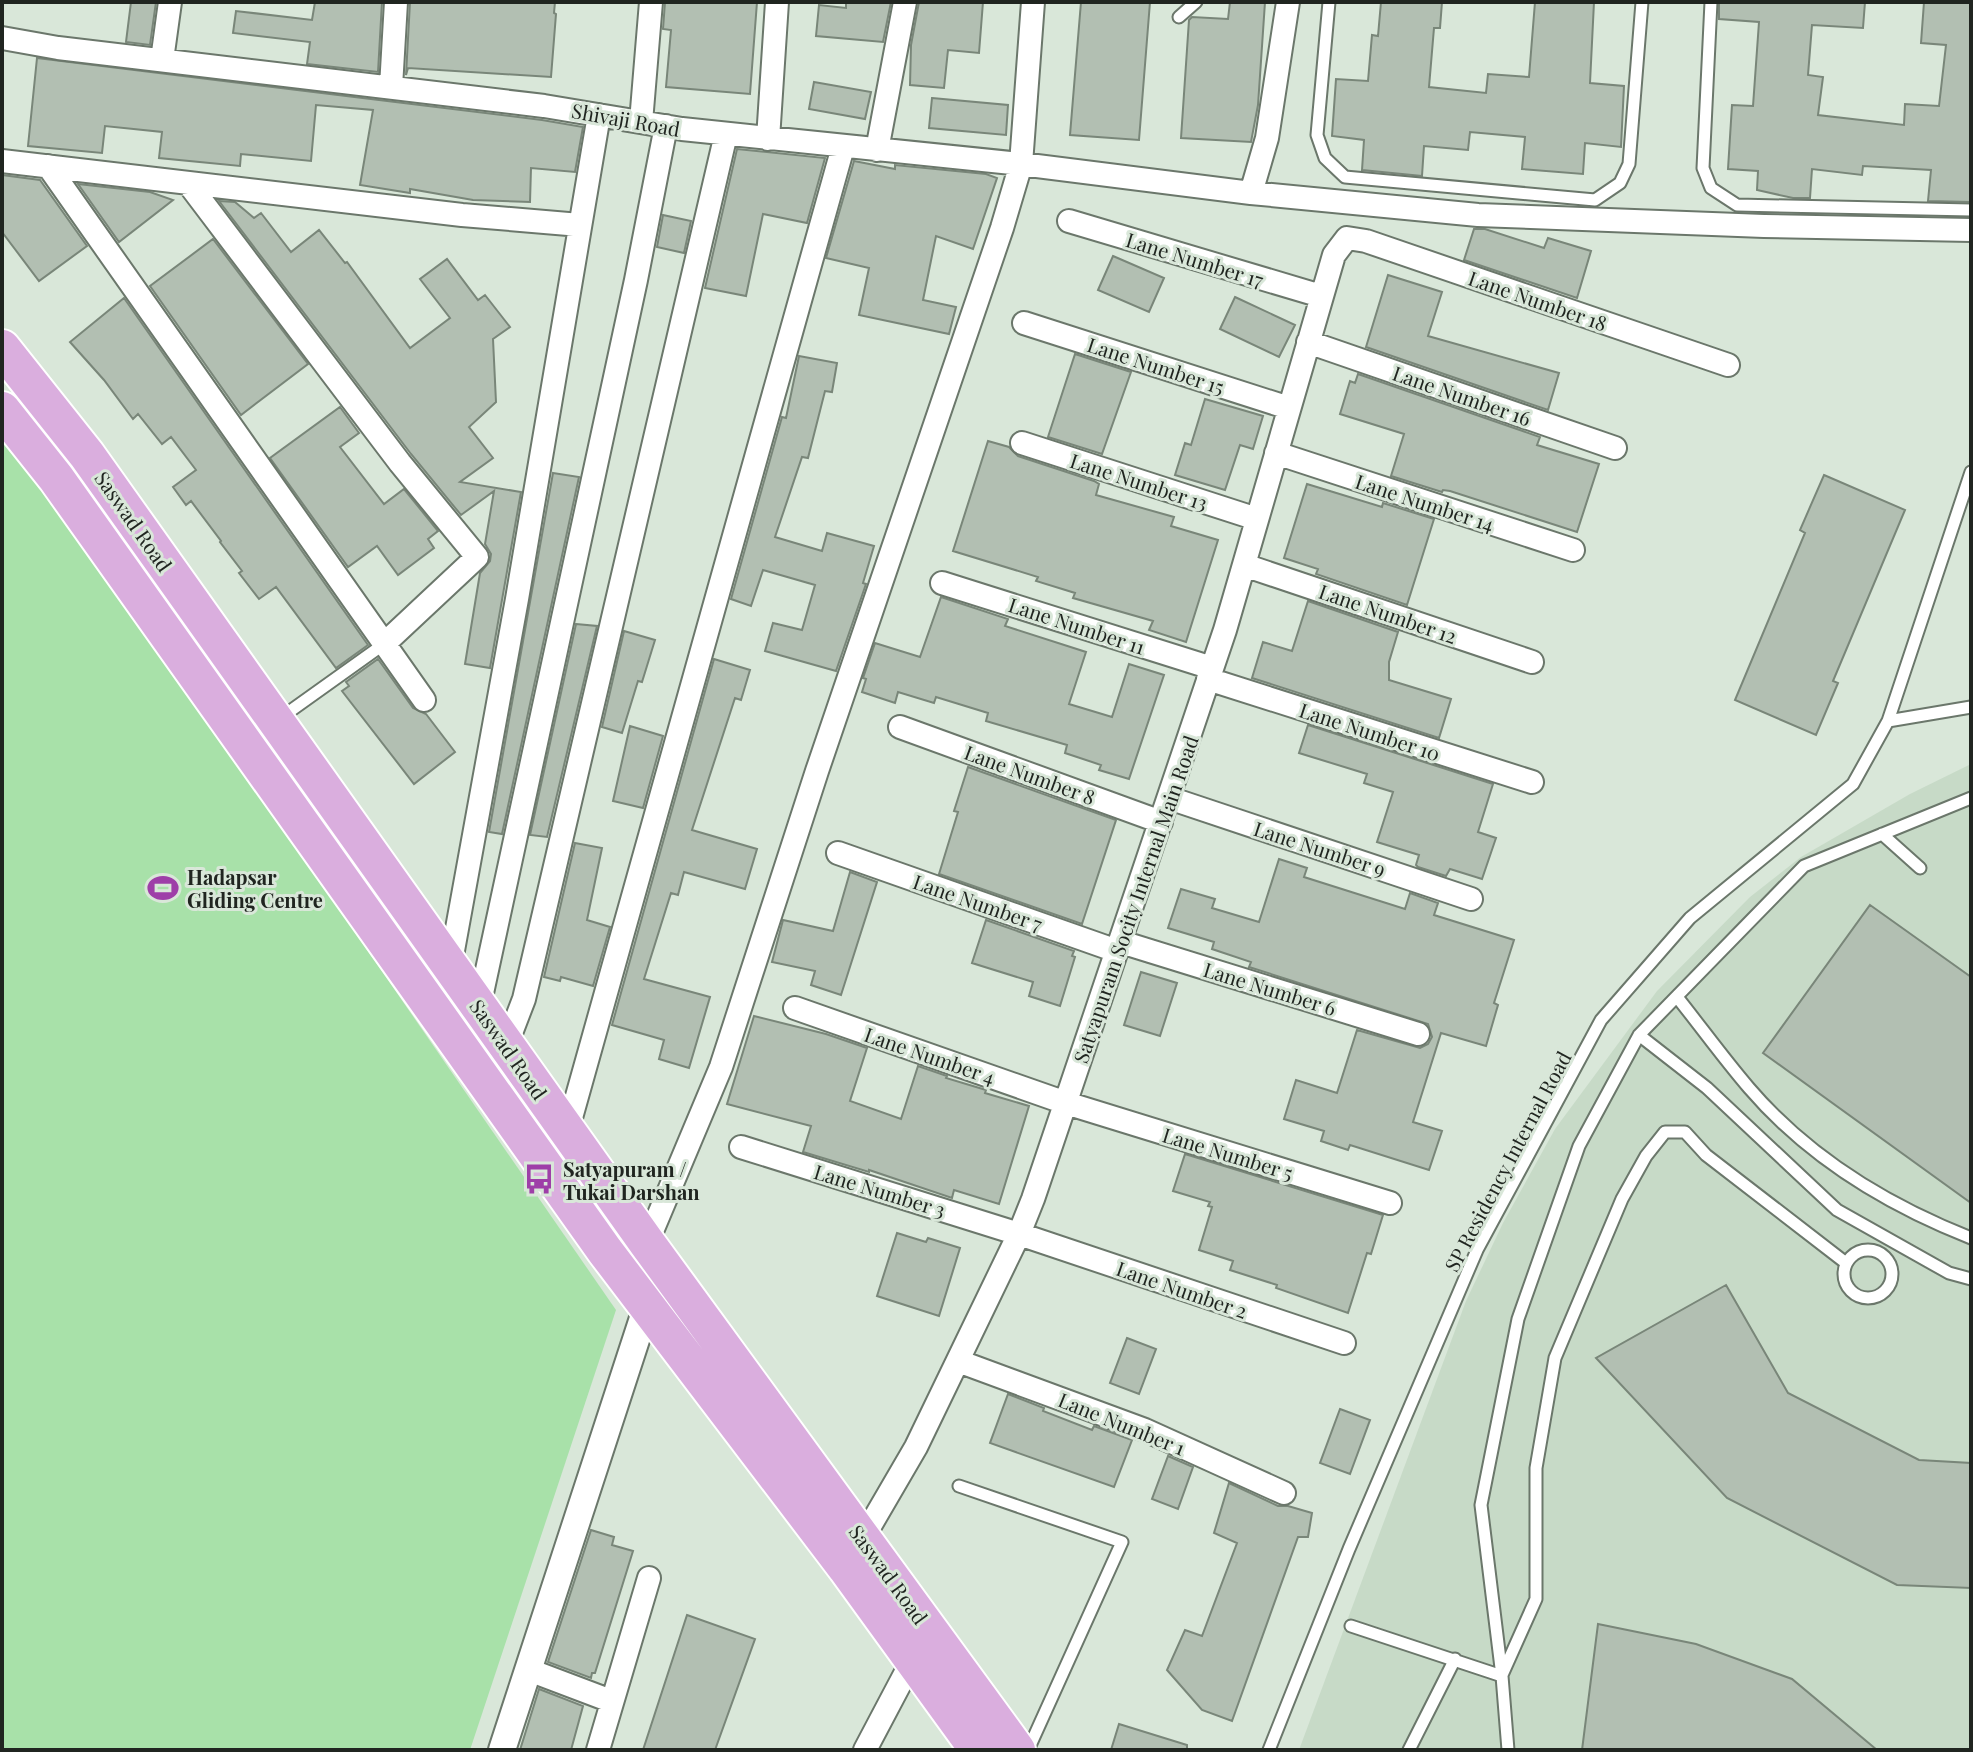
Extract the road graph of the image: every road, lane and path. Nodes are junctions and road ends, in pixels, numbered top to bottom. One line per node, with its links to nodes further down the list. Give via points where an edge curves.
1 (170, 2): 14 (street)
2 (396, 2): 15 (street)
3 (651, 2): 17 (street)
4 (777, 2): 20 (street)
5 (905, 2): 22 (street)
6 (1033, 2): 24 (street)
7 (1196, 2): 12 (lane)
8 (1288, 2): 27 (street, via 1267,138)
9 (1329, 2): 10 (lane, via 1317,135 1325,158 1345,177 1595,200 1620,183 1629,164)
10 (1642, 2)
11 (1711, 2): 28 (lane, via 1703,168 1711,188 1737,205)
12 (1179, 17)
13 (2, 38): 14 (street, Shivaji Road)
14 (162, 60): 15 (street, Shivaji Road)
15 (391, 87): 16 (street, Shivaji Road)
16 (599, 115): 17 (street, Shivaji Road); 30 (street)
17 (641, 122): 18 (street, Shivaji Road)
18 (666, 126): 19 (street, Shivaji Road); 67 (street)
19 (726, 134): 20 (street, Shivaji Road); 71 (street, via 524,999)
20 (768, 139): 21 (street, Shivaji Road)
21 (843, 147): 22 (street, Shivaji Road); 73 (street)
22 (877, 150): 24 (street, Shivaji Road)
23 (2, 161): 25 (street)
24 (1021, 164): 27 (street, Shivaji Road); 79 (street, via 721,1067)
25 (48, 166): 26 (street); 48 (street)
26 (188, 183): 30 (street); 48 (street, via 477,557)
27 (1251, 193): 31 (street, Shivaji Road, via 1478,215)
28 (1971, 210)
29 (1069, 221): 33 (street, Lane Number 17)
30 (580, 225): 65 (street)
31 (1971, 230)
32 (1347, 238): 33 (street, Satyapuram Socity Internal Main Road, via 1334,255); 37 (street, Lane Number 18)
33 (1321, 296): 35 (street, Satyapuram Socity Internal Main Road)
34 (1024, 323): 38 (street, Lane Number 15)
35 (1308, 342): 38 (street, Satyapuram Socity Internal Main Road); 41 (street, Lane Number 16)
36 (2, 348): 53 (highway, Saswad Road, via 87,455)
37 (1728, 365)
38 (1289, 408): 42 (street, Satyapuram Socity Internal Main Road)
39 (2, 410): 83 (highway, Saswad Road, via 56,478)
40 (1022, 443): 44 (street, Lane Number 13)
41 (1615, 448)
42 (1276, 453): 44 (street, Satyapuram Socity Internal Main Road); 45 (street, Lane Number 14)
43 (1971, 472): 54 (lane, SP Residency Internal Road)
44 (1257, 519): 46 (street, Satyapuram Socity Internal Main Road)
45 (1573, 550)
46 (1244, 565): 49 (street, Lane Number 12); 50 (street, Satyapuram Socity Internal Main Road)
47 (942, 583): 50 (street, Lane Number 11)
48 (384, 644): 51 (street); 53 (lane)
49 (1532, 662)
50 (1210, 674): 56 (street, Lane Number 10); 57 (street, Satyapuram Socity Internal Main Road)
51 (424, 700)
52 (1971, 707): 54 (lane)
53 (276, 721): 65 (highway, Saswad Road)
54 (1888, 721): 102 (lane, SP Residency Internal Road, via 1853,784 1690,918 1601,1020 1477,1250)
55 (900, 727): 59 (street, Lane Number 8)
56 (1532, 782)
57 (1169, 798): 59 (street, Satyapuram Socity Internal Main Road); 63 (street, Lane Number 9)
58 (1971, 798): 60 (lane)
59 (1161, 822): 64 (street, Satyapuram Socity Internal Main Road)
60 (1882, 834): 62 (lane); 66 (lane, via 1804,866)
61 (838, 853): 64 (street, Lane Number 7)
62 (1920, 868)
63 (1471, 899)
64 (1119, 946): 69 (street, Lane Number 6); 72 (street, Satyapuram Socity Internal Main Road)
65 (450, 967): 67 (highway, Saswad Road)
66 (1677, 997): 70 (lane); 77 (lane, via 1750,1090 1826,1161 1887,1200)
67 (479, 1007): 71 (highway, Saswad Road)
68 (795, 1008): 72 (street, Lane Number 4)
69 (1418, 1034)
70 (1639, 1035): 78 (lane, via 1707,1088 1837,1210); 94 (lane, via 1579,1146 1518,1319 1481,1505)
71 (506, 1046): 73 (highway, Saswad Road)
72 (1066, 1103): 75 (street, Lane Number 5); 76 (street, Satyapuram Socity Internal Main Road)
73 (567, 1132): 79 (highway, Saswad Road)
74 (741, 1147): 76 (street, Lane Number 3)
75 (1390, 1203)
76 (1019, 1234): 84 (street, Lane Number 2); 85 (street, Satyapuram Socity Internal Main Road)
77 (1971, 1238)
78 (1891, 1240): 80 (lane); 82 (lane, via 1949,1273)
79 (647, 1243): 88 (highway, Saswad Road)
80 (1876, 1251): 81 (lane, via 1857,1252); 81 (lane, via 1888,1259 1893,1275 1880,1296 1865,1298 1851,1292 1844,1278)
81 (1846, 1263): 94 (lane, via 1706,1155 1685,1132 1665,1132 1622,1199 1555,1358 1536,1468 1536,1599)
82 (1971, 1279)
83 (647, 1306): 91 (highway, Saswad Road); 93 (street)
84 (1344, 1343)
85 (958, 1361): 87 (street, Lane Number 1, via 1145,1430); 88 (street, Satyapuram Socity Internal Main Road)
86 (959, 1486): 101 (lane, via 1122,1542)
87 (1284, 1493)
88 (863, 1538): 100 (highway, Saswad Road)
89 (649, 1578): 95 (street)
90 (1351, 1626): 92 (lane)
91 (913, 1659): 98 (street); 99 (highway, Saswad Road)
92 (1455, 1659): 94 (lane); 103 (lane)
93 (529, 1670): 95 (street); 96 (street)
94 (1502, 1676): 104 (lane)
95 (611, 1701): 97 (street)
96 (502, 1750)
97 (598, 1750)
98 (865, 1750)
99 (978, 1750)
100 (1017, 1750)
101 (1028, 1750)
102 (1269, 1750)
103 (1409, 1750)
104 (1508, 1750)

